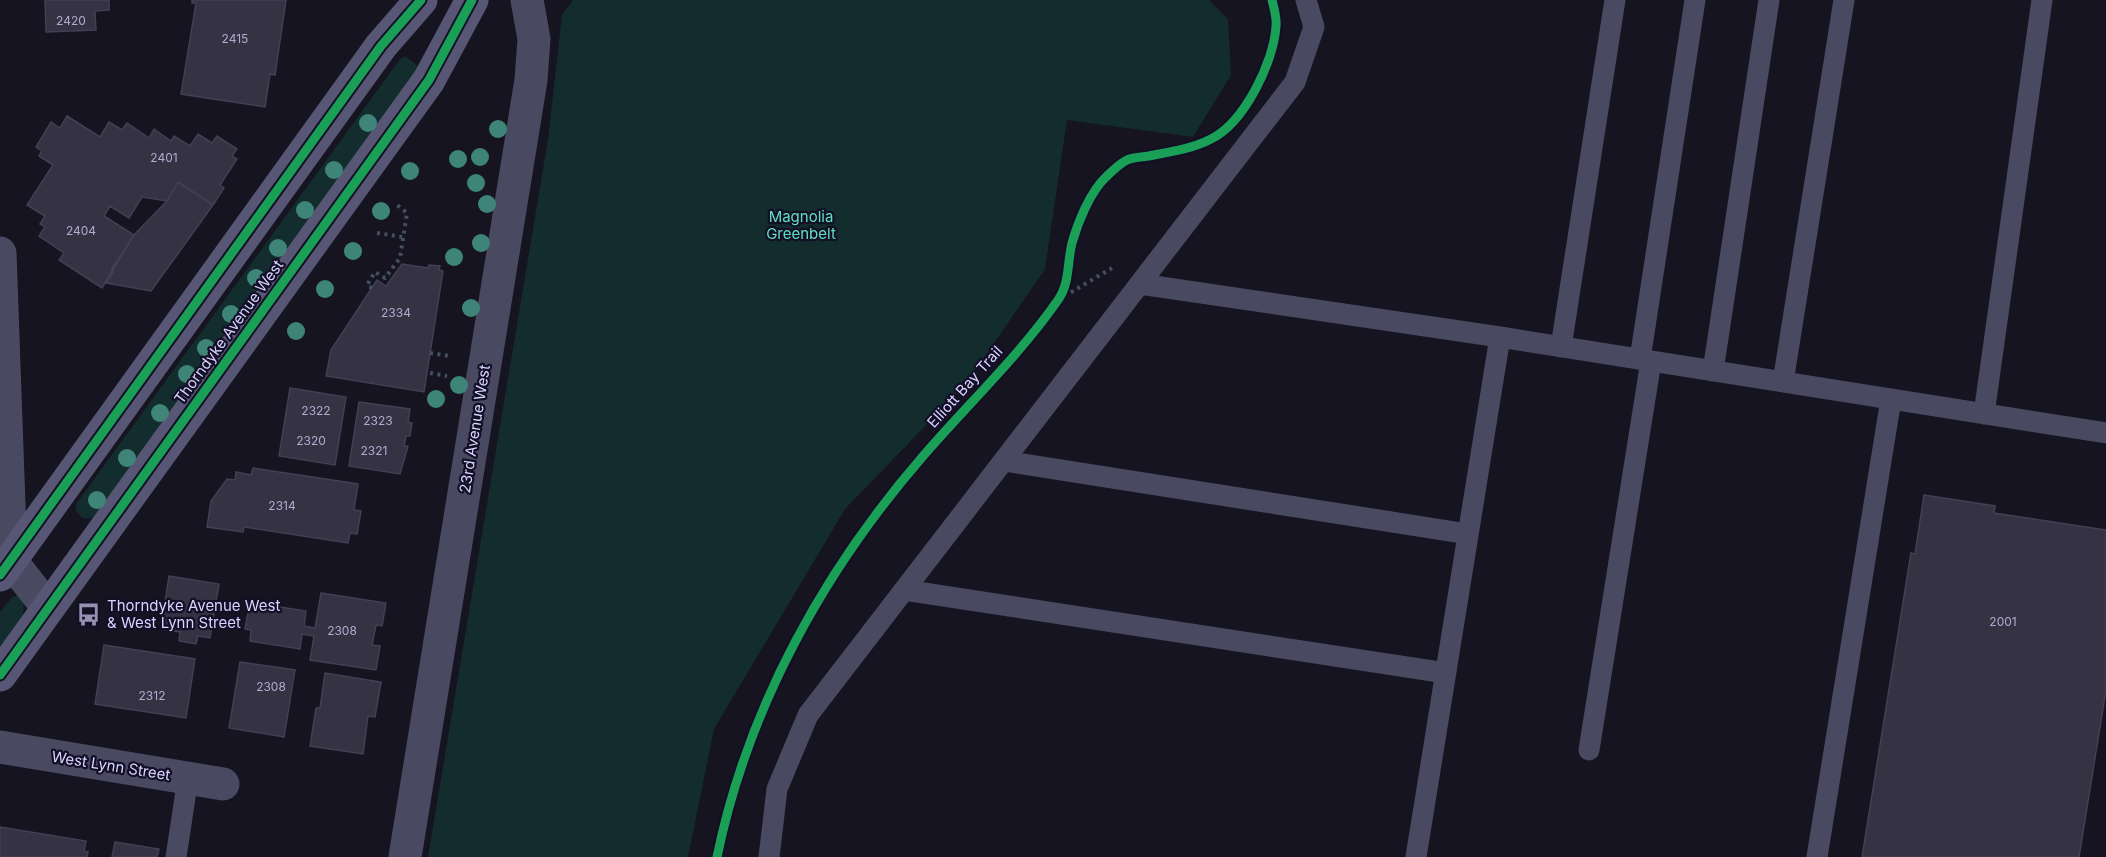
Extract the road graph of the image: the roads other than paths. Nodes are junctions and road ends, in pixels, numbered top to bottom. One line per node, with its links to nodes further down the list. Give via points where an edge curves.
1 (422, 0): 22 (main road, via 381,46)
2 (472, 0): 24 (main road, Thorndyke Avenue West, via 429,80)
3 (527, 0): 32 (street, 23rd Avenue West, via 534,39 531,80)
4 (1306, 0): 11 (lane, via 1314,27 1295,82)
5 (1615, 0): 13 (lane)
6 (1695, 0): 14 (lane)
7 (1769, 0): 15 (lane)
8 (1844, 0): 16 (lane)
9 (2043, 0): 18 (lane)
10 (0, 253): 22 (street)
11 (1140, 284): 12 (lane); 20 (lane)
12 (1500, 337): 13 (lane); 21 (lane)
13 (1561, 347): 14 (lane)
14 (1645, 360): 15 (lane); 28 (lane)
15 (1713, 371): 16 (lane)
16 (1783, 382): 17 (lane)
17 (1891, 399): 18 (lane); 35 (lane)
18 (1984, 414): 19 (lane)
19 (2106, 433)
20 (1004, 461): 21 (lane); 23 (lane)
21 (1468, 534): 25 (lane)
22 (5, 568): 24 (street)
23 (904, 590): 25 (lane); 33 (lane, via 808,715 777,789)
24 (48, 608): 26 (main road, Thorndyke Avenue West)
25 (1446, 673): 34 (lane)
26 (0, 675)
27 (0, 747): 29 (street, West Lynn Street)
28 (1589, 750)
29 (188, 778): 30 (street, West Lynn Street); 31 (lane)
30 (222, 784)
31 (176, 857)
32 (405, 857)
33 (769, 857)
34 (1416, 857)
35 (1817, 857)

